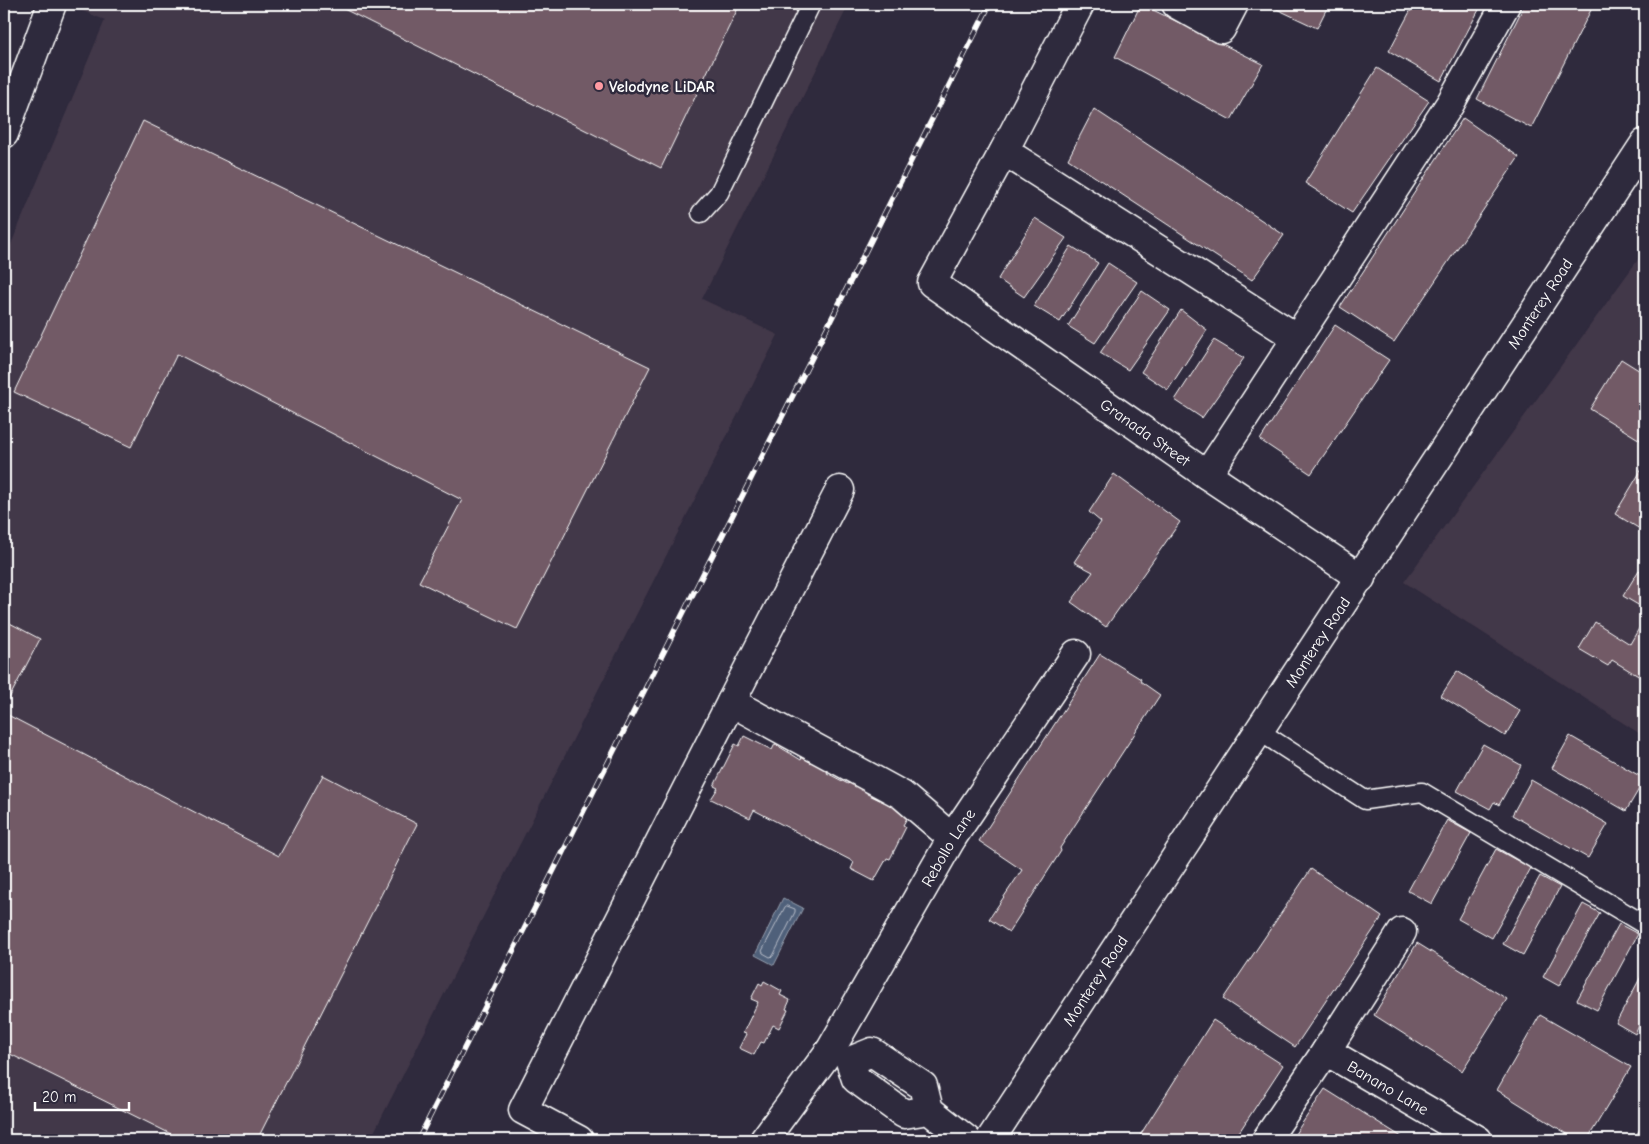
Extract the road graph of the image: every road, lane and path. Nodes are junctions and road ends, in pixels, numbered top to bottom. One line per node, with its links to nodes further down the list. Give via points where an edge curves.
1 (52, 4): 7 (street)
2 (811, 4): 10 (lane, via 719,193)
3 (1080, 4): 9 (street)
4 (1176, 4): 5 (street, via 1221,29)
5 (1234, 4)
6 (1506, 4): 11 (street, via 1450,104)
7 (4, 134)
8 (1645, 143): 14 (street, Monterey Road)
9 (1004, 150): 11 (street); 12 (street, Granada Street, via 932,283)
10 (701, 213)
11 (1297, 338): 12 (street)
12 (1207, 475): 14 (street, Granada Street)
13 (840, 490): 16 (street)
14 (1361, 578): 17 (street, Monterey Road)
15 (1076, 654): 18 (street, Rebollo Lane)
16 (731, 702): 18 (street, via 902,795); 24 (street, via 523,1110)
17 (1259, 731): 19 (lane, via 1365,800 1422,792); 27 (street, Monterey Road)
18 (952, 838): 22 (street, Rebollo Lane)
19 (1645, 925)
20 (1402, 932): 21 (street)
21 (1326, 1051): 23 (street, Banano Lane); 28 (street)
22 (841, 1055): 25 (street, Rebollo Lane); 26 (street, via 872,1052 923,1086 929,1110)
23 (1468, 1138)
24 (579, 1140)
25 (764, 1140)
26 (967, 1140)
27 (990, 1140)
28 (1266, 1140)

